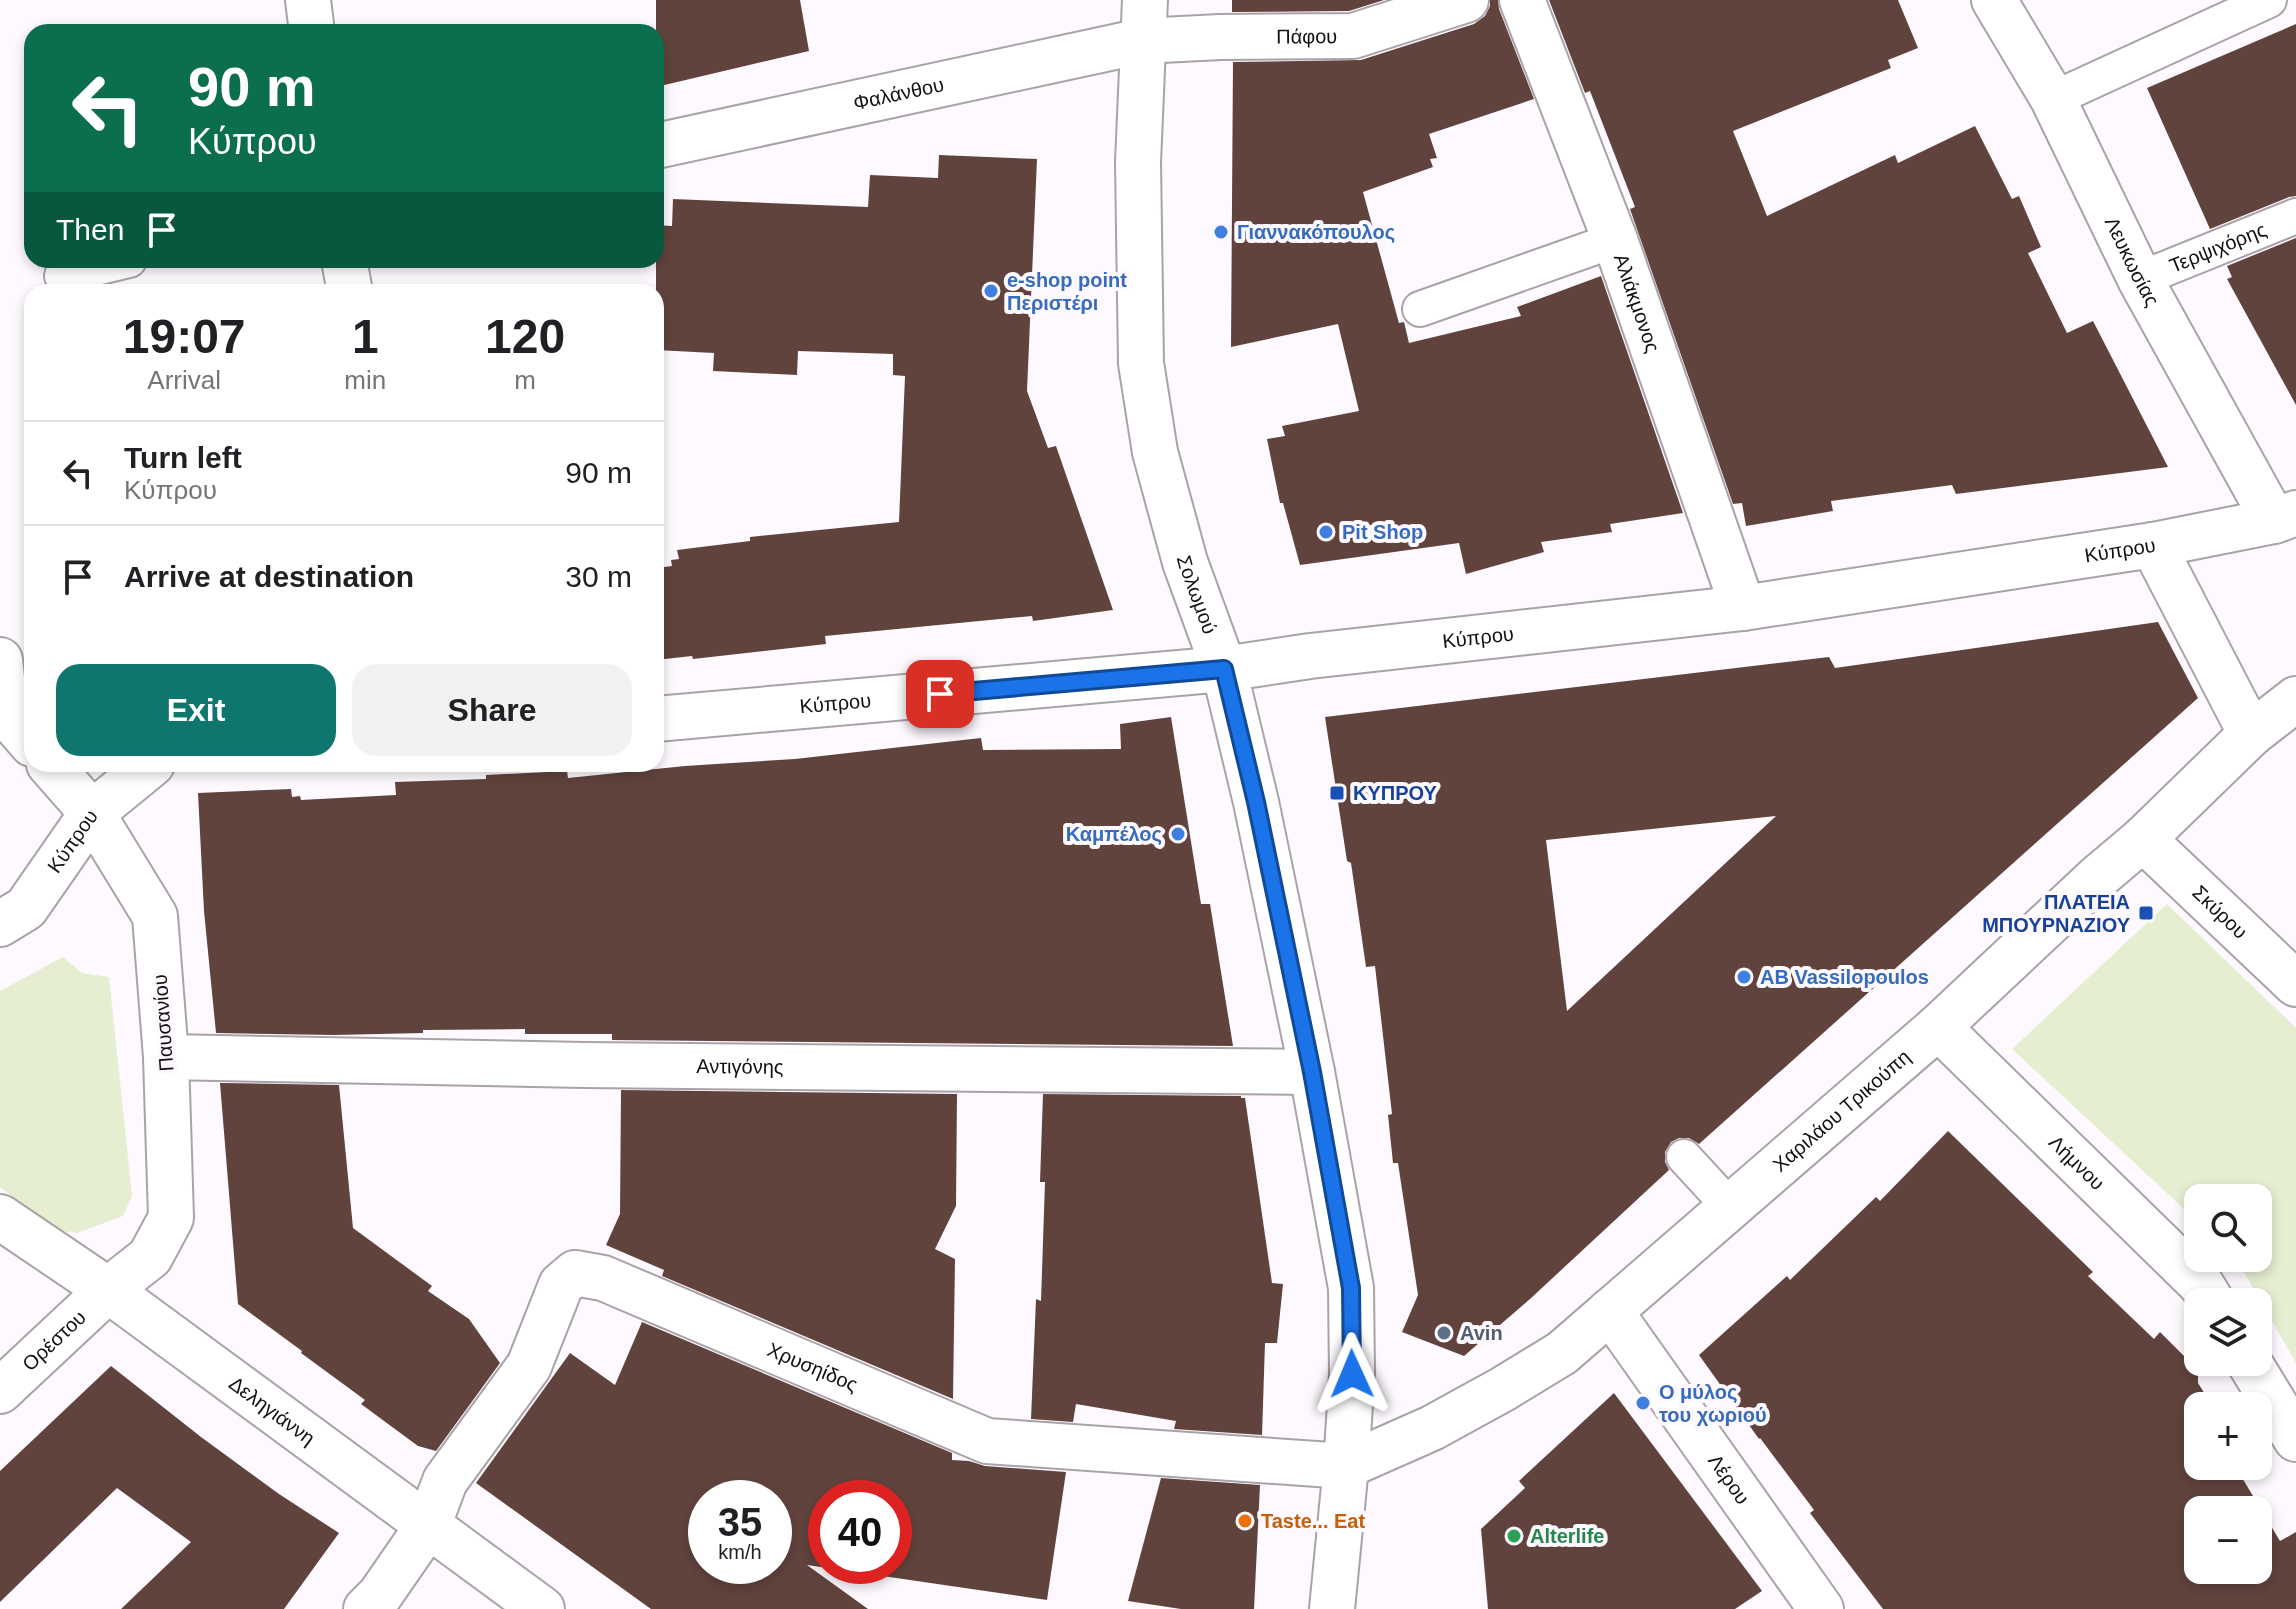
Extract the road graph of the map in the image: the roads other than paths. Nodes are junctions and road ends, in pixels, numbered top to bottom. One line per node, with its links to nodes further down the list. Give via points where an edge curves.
1 (308, 0): 7 (street)
2 (1466, 0): 6 (street, Πάφου, via 1353,36 1220,37)
3 (1522, 0): 11 (street, Αλιάκμονος)
4 (1994, 0): 8 (street, Λευκωσίας)
5 (2269, 0): 8 (lane)
6 (1144, 20): 9 (street, Φαλάνθου); 20 (street, Σολωμού, via 1138,162 1141,363 1155,452 1185,562)
7 (311, 24)
8 (2053, 99): 14 (street, Λευκωσίας)
9 (664, 144)
10 (2296, 216): 14 (lane, Τερψιχόρης)
11 (1615, 240): 15 (lane); 18 (street, Αλιάκμονος)
12 (96, 268): 13 (lane)
13 (62, 276)
14 (2140, 279): 16 (street, Λευκωσίας)
15 (1420, 309)
16 (2285, 517): 17 (street, Κύπρου)
17 (2153, 545): 18 (street, Κύπρου); 24 (street)
18 (1743, 608): 20 (street, Κύπρου)
19 (0, 660): 23 (street)
20 (1224, 669): 22 (street, Κύπρου); 33 (street, Σολωμού)
21 (2296, 699): 24 (street, Χαριλάου Τρικούπη)
22 (664, 718)
23 (13, 725)
24 (2251, 734): 28 (street, Χαριλάου Τρικούπη)
25 (56, 772): 27 (street, Παυσανίου)
26 (142, 772): 27 (street, Κύπρου)
27 (92, 813): 29 (street, Κύπρου, via 26,908); 32 (street, Παυσανίου, via 155,916)
28 (2143, 839): 30 (street, Σκύρου); 31 (street, Χαριλάου Τρικούπη)
29 (0, 924)
30 (2296, 984)
31 (1938, 1027): 35 (street, Χαριλάου Τρικούπη); 37 (street, Λήμνου)
32 (166, 1057): 33 (street, Αντιγόνης); 38 (street, Παυσανίου, via 171,1218 150,1257)
33 (1312, 1072): 43 (street, Σολωμού, via 1351,1288)
34 (1684, 1157): 35 (lane)
35 (1730, 1207): 39 (street, Χαριλάου Τρικούπη)
36 (0, 1217): 38 (street, Δεληγιάννη)
37 (2203, 1288)
38 (108, 1290): 41 (street, Ορέστου); 44 (street, Δεληγιάννη)
39 (1610, 1311): 43 (street, Χαριλάου Τρικούπη, via 1562,1353 1503,1389); 48 (street, Λέρου)
40 (2258, 1376): 42 (street)
41 (0, 1391)
42 (2296, 1439)
43 (1346, 1466): 44 (street, Χρυσηίδος, via 987,1441 603,1278 575,1273 561,1285 529,1366 445,1481); 47 (street, Σολωμού)
44 (429, 1524): 45 (street); 46 (street, Δεληγιάννη)
45 (366, 1609)
46 (542, 1609)
47 (1332, 1609)
48 (1821, 1609)

